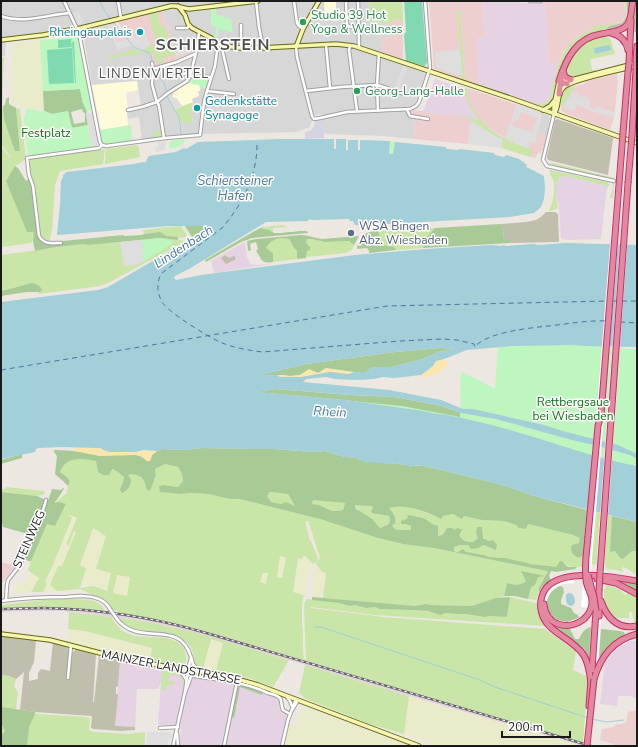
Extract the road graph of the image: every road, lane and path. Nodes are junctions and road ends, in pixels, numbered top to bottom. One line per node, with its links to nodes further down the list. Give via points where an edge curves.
1 (64, 1): 17 (street)
2 (118, 1): 20 (street)
3 (178, 1): 14 (main road)
4 (210, 1): 15 (street)
5 (256, 1): 15 (main road); 40 (street)
6 (294, 1): 26 (street, via 297,23)
7 (319, 1): 26 (main road)
8 (346, 1): 23 (street, via 347,25)
9 (358, 1): 23 (street)
10 (425, 1): 50 (street)
11 (530, 1): 12 (street)
12 (541, 1)
13 (632, 3): 28 (highway, via 628,24 620,30); 46 (highway)
14 (178, 6): 16 (main road); 18 (main road); 20 (main road)
15 (211, 7): 16 (main road)
16 (189, 9): 18 (main road)
17 (69, 13): 19 (street, via 23,19); 25 (street)
18 (185, 15): 22 (main road)
19 (1, 16)
20 (121, 19): 25 (main road)
21 (241, 25): 39 (street)
22 (190, 26): 24 (street); 27 (main road)
23 (359, 27): 38 (street)
24 (177, 28)
25 (77, 29): 30 (main road); 81 (street)
26 (303, 29): 29 (main road)
27 (199, 32): 33 (main road, via 211,38); 41 (street)
28 (608, 33): 46 (highway, via 622,38 625,42); 51 (highway, via 596,35 580,44 570,54)
29 (299, 38): 35 (main road, via 300,44); 37 (main road)
30 (1, 40)
31 (326, 45): 32 (main road); 35 (main road); 60 (street)
32 (350, 45): 38 (main road); 59 (street)
33 (217, 46): 34 (main road); 41 (street); 54 (street)
34 (222, 46): 39 (main road); 55 (street)
35 (305, 46): 37 (main road)
36 (637, 46): 44 (highway)
37 (296, 47): 40 (main road); 62 (street)
38 (359, 47): 43 (main road)
39 (241, 48): 40 (main road)
40 (263, 48)
41 (197, 49): 42 (street)
42 (195, 54): 47 (street); 49 (street)
43 (379, 54): 50 (main road); 58 (street)
44 (637, 62): 48 (highway, bridge); 57 (main road)
45 (152, 63): 47 (street)
46 (629, 63): 84 (highway, bridge)
47 (154, 68): 67 (street, via 152,84)
48 (637, 68): 57 (main road); 78 (highway)
49 (191, 71): 52 (street); 53 (street)
50 (430, 71): 70 (street, via 419,102); 71 (main road)
51 (562, 72): 56 (highway); 57 (highway)
52 (181, 76)
53 (190, 76): 54 (street); 67 (street)
54 (212, 77): 61 (street)
55 (230, 79)
56 (560, 81): 57 (highway); 65 (highway); 66 (main road)
57 (569, 82): 65 (main road)
58 (377, 84): 59 (street); 64 (street); 73 (street)
59 (354, 86): 60 (street); 72 (street)
60 (330, 88): 62 (street)
61 (207, 90): 63 (street); 79 (street, via 200,135)
62 (306, 91): 72 (street, via 314,119)
63 (234, 94)
64 (405, 94)
65 (559, 94): 68 (main road)
66 (555, 99): 71 (main road); 74 (main road)
67 (157, 102): 69 (street); 79 (street)
68 (558, 105): 74 (main road); 75 (main road)
69 (128, 110)
70 (407, 110): 73 (street); 76 (street, via 410,116)
71 (543, 110): 74 (main road)
72 (357, 111): 73 (street)
73 (378, 111)
74 (554, 114): 75 (main road); 82 (street, via 544,160 547,166)
75 (567, 118): 80 (main road)
76 (428, 119)
77 (637, 119): 78 (highway)
78 (632, 135): 88 (highway, bridge)
79 (164, 138): 81 (street)
80 (637, 143)
81 (102, 145): 83 (street, via 99,148 27,158 39,236 46,243)
82 (614, 181)
83 (61, 243)
84 (601, 415): 86 (highway, bridge, via 586,570 586,583 592,598 592,607 588,615 578,623 557,624 545,612 545,595 553,585); 104 (highway, bridge, via 588,570 596,607)
85 (46, 500): 90 (street, STEINWEG, via 20,565 8,580)
86 (573, 578): 87 (highway, via 599,576); 89 (highway, via 612,582); 104 (highway, via 557,580 548,585 540,602 544,618 550,627 584,655)
87 (637, 581)
88 (599, 591): 92 (highway, via 602,604 613,621 625,626); 104 (highway)
89 (637, 594)
90 (6, 600): 91 (street); 96 (street, bridge, via 93,597 103,601 122,625 132,631 166,634 178,638 186,645)
91 (1, 601)
92 (637, 626)
93 (1, 634): 95 (main road, MAINZER LANDSTRASSE, via 46,639)
94 (637, 634): 104 (highway, via 622,640 609,650)
95 (71, 645): 98 (main road, MAINZER LANDSTRASSE, via 108,656); 102 (street)
96 (191, 658): 97 (street); 99 (street)
97 (193, 664): 99 (street); 100 (street)
98 (179, 668): 99 (main road, MAINZER LANDSTRASSE); 103 (street)
99 (190, 670): 100 (main road, MAINZER LANDSTRASSE); 103 (street); 106 (street)
100 (204, 672): 107 (main road, MAINZER LANDSTRASSE, via 242,680)
101 (195, 676): 105 (street, MAINZER LANDSTRASSE)
102 (68, 678)
103 (186, 679): 106 (street)
104 (592, 681): 118 (highway, bridge)
105 (237, 682): 110 (street, MAINZER LANDSTRASSE, via 278,697 283,710); 116 (street)
106 (185, 692): 112 (street)
107 (286, 695): 108 (main road, MAINZER LANDSTRASSE); 109 (street)
108 (297, 700): 109 (street); 110 (street); 113 (main road, MAINZER LANDSTRASSE)
109 (292, 709): 110 (street)
110 (290, 714): 117 (street)
111 (160, 728): 112 (street)
112 (177, 729): 114 (street); 115 (street)
113 (417, 745)
114 (173, 746)
115 (178, 746)
116 (224, 746)
117 (282, 746)
118 (586, 746)

